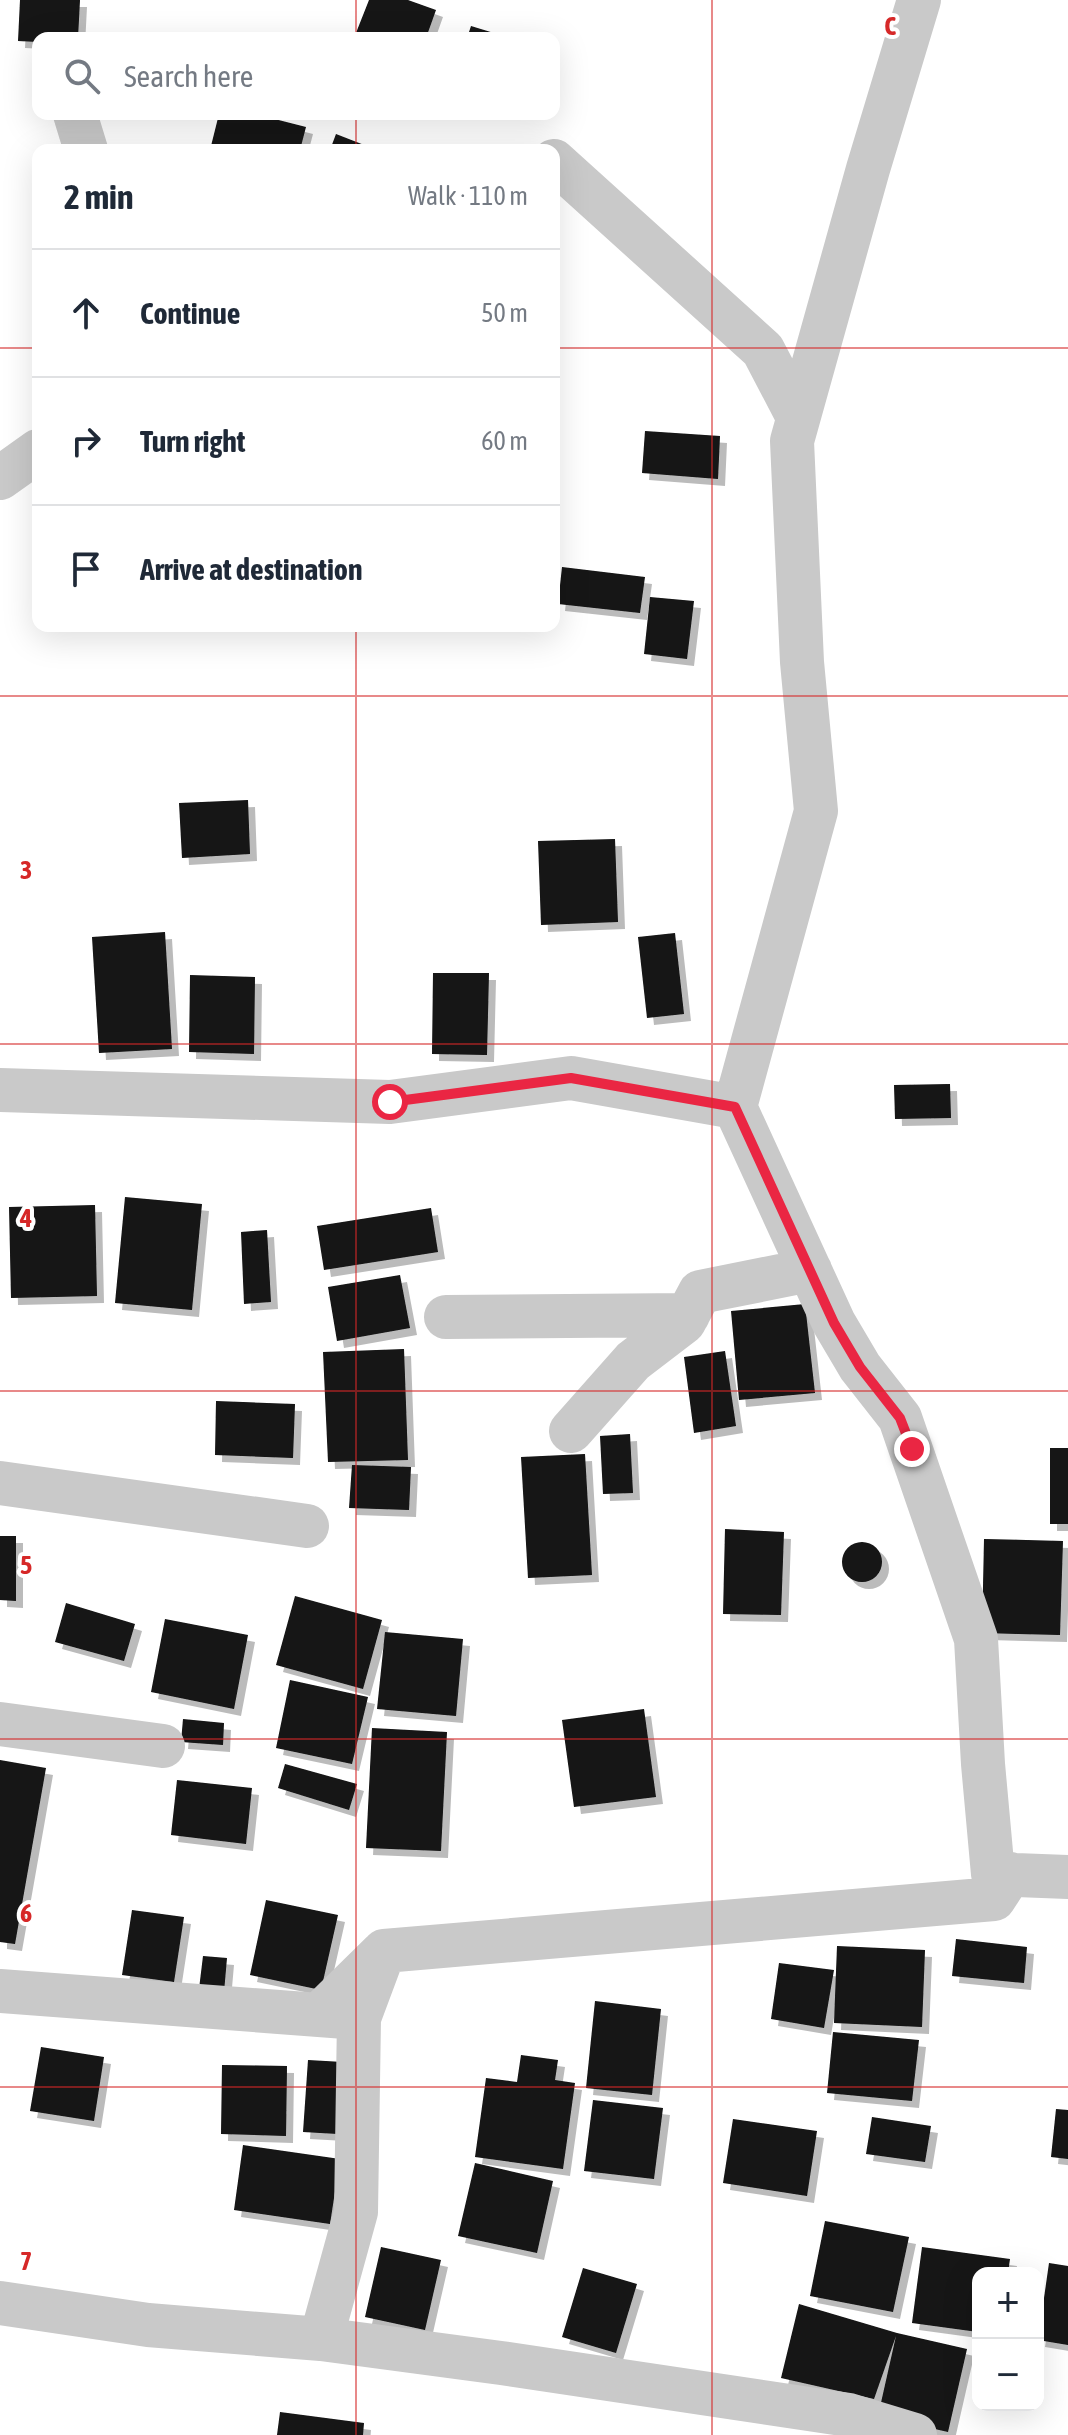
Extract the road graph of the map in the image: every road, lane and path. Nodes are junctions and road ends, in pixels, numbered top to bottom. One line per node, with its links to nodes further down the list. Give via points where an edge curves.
1 (919, 0): 5 (street)
2 (77, 120): 3 (street)
3 (84, 144)
4 (560, 166): 5 (street, via 763,350)
5 (798, 417): 9 (street, via 792,441 801,646 816,811)
6 (32, 455): 7 (street)
7 (0, 478)
8 (0, 1090): 9 (street, via 390,1102 571,1078)
9 (735, 1107): 10 (street)
10 (810, 1270): 11 (street, via 700,1292); 18 (street, via 860,1367 900,1418 976,1639 993,1874)
11 (688, 1315): 12 (street); 13 (street, via 633,1361)
12 (446, 1317)
13 (571, 1431)
14 (0, 1483): 15 (street)
15 (307, 1526)
16 (0, 1724): 17 (street)
17 (163, 1746)
18 (1010, 1874): 19 (street); 21 (street, via 994,1899 384,1951)
19 (1068, 1877)
20 (0, 1991): 21 (street)
21 (359, 2018): 23 (street, via 356,2212)
22 (0, 2303): 23 (street, via 148,2325)
23 (321, 2339): 24 (street)
24 (752, 2418): 25 (street, via 849,2415)
25 (915, 2435)

